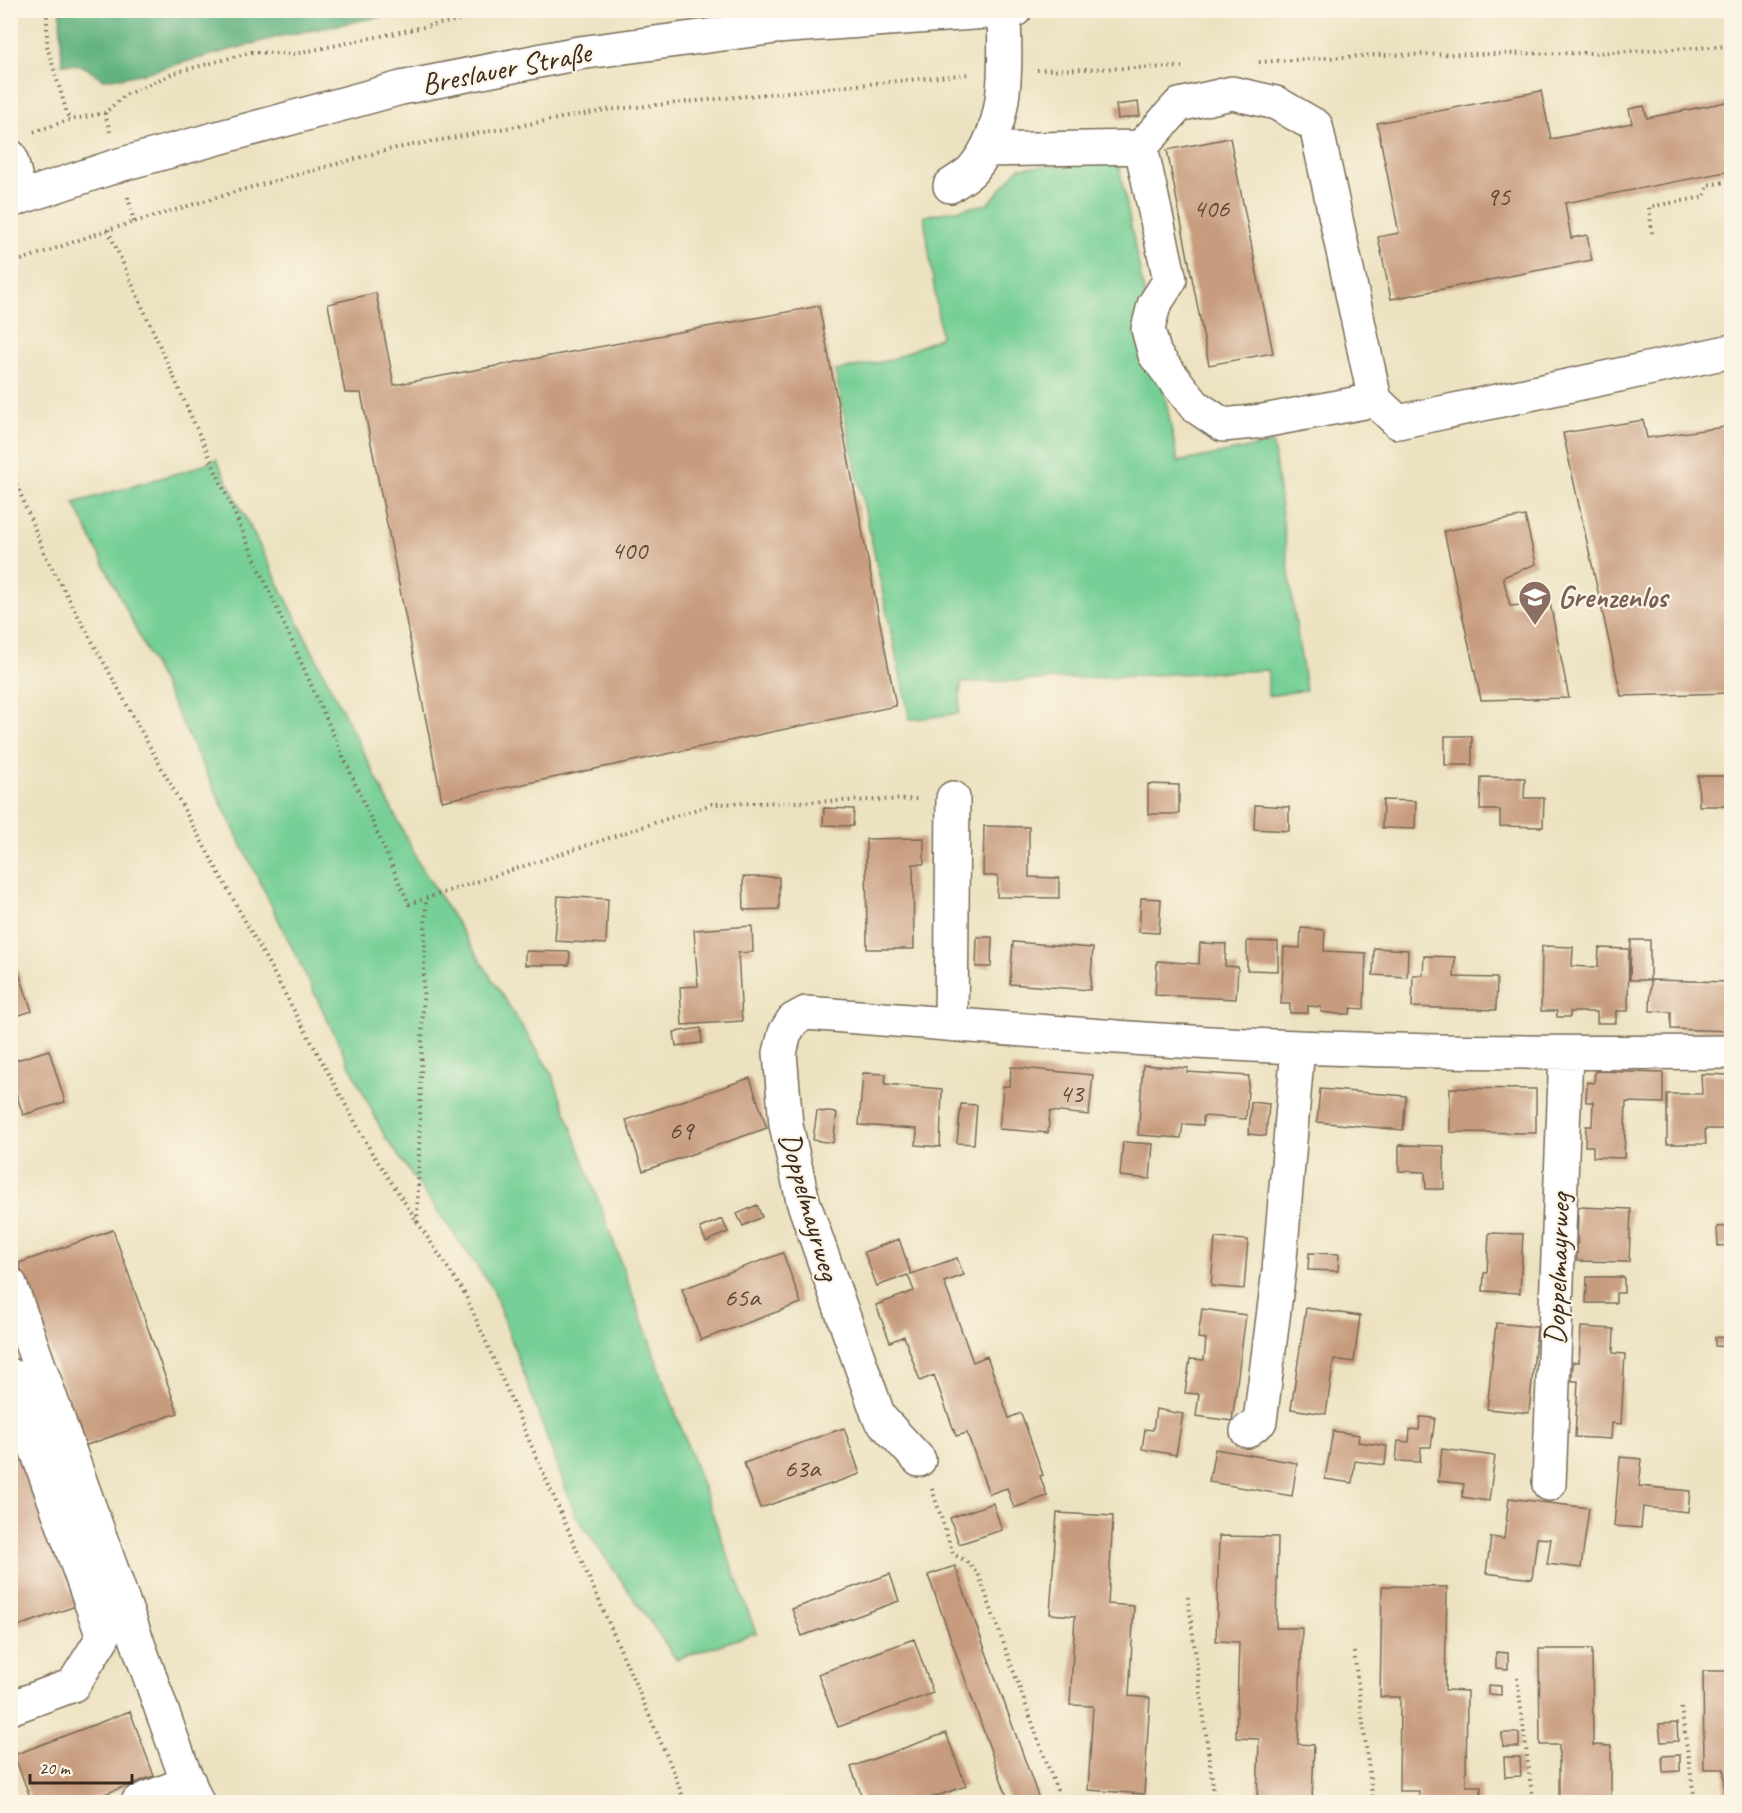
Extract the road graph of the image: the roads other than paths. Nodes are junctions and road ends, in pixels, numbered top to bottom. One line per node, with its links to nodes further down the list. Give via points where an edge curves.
1 (1015, 10): 2 (street, Breslauer Straße)
2 (1004, 11): 5 (street, via 1006,71 996,129); 7 (street, Breslauer Straße, via 776,27 579,53 401,88 182,146)
3 (20, 145): 7 (street)
4 (1141, 147): 5 (street); 9 (street, via 1170,280 1154,304 1148,329 1155,355 1195,406 1223,425); 9 (street, via 1179,105 1232,93 1276,103 1316,126)
5 (987, 150): 6 (street, via 972,171)
6 (950, 186)
7 (16, 199)
8 (1731, 351): 9 (street, via 1398,422)
9 (1376, 400)
10 (953, 798): 11 (street)
11 (951, 1023): 12 (street, Doppelmayrweg); 18 (street, Doppelmayrweg, via 806,1012 793,1020 780,1053 786,1125 803,1201 879,1417)
12 (1298, 1047): 14 (street, Doppelmayrweg); 17 (street, via 1279,1270 1260,1421)
13 (1731, 1052): 14 (street, Doppelmayrweg)
14 (1566, 1053): 19 (street, Doppelmayrweg)
15 (10, 1284): 16 (street)
16 (19, 1367): 20 (street, via 103,1637 73,1685); 21 (street)
17 (1246, 1431)
18 (919, 1460)
19 (1549, 1484)
20 (10, 1708)
21 (193, 1792): 22 (street)
22 (138, 1803)

